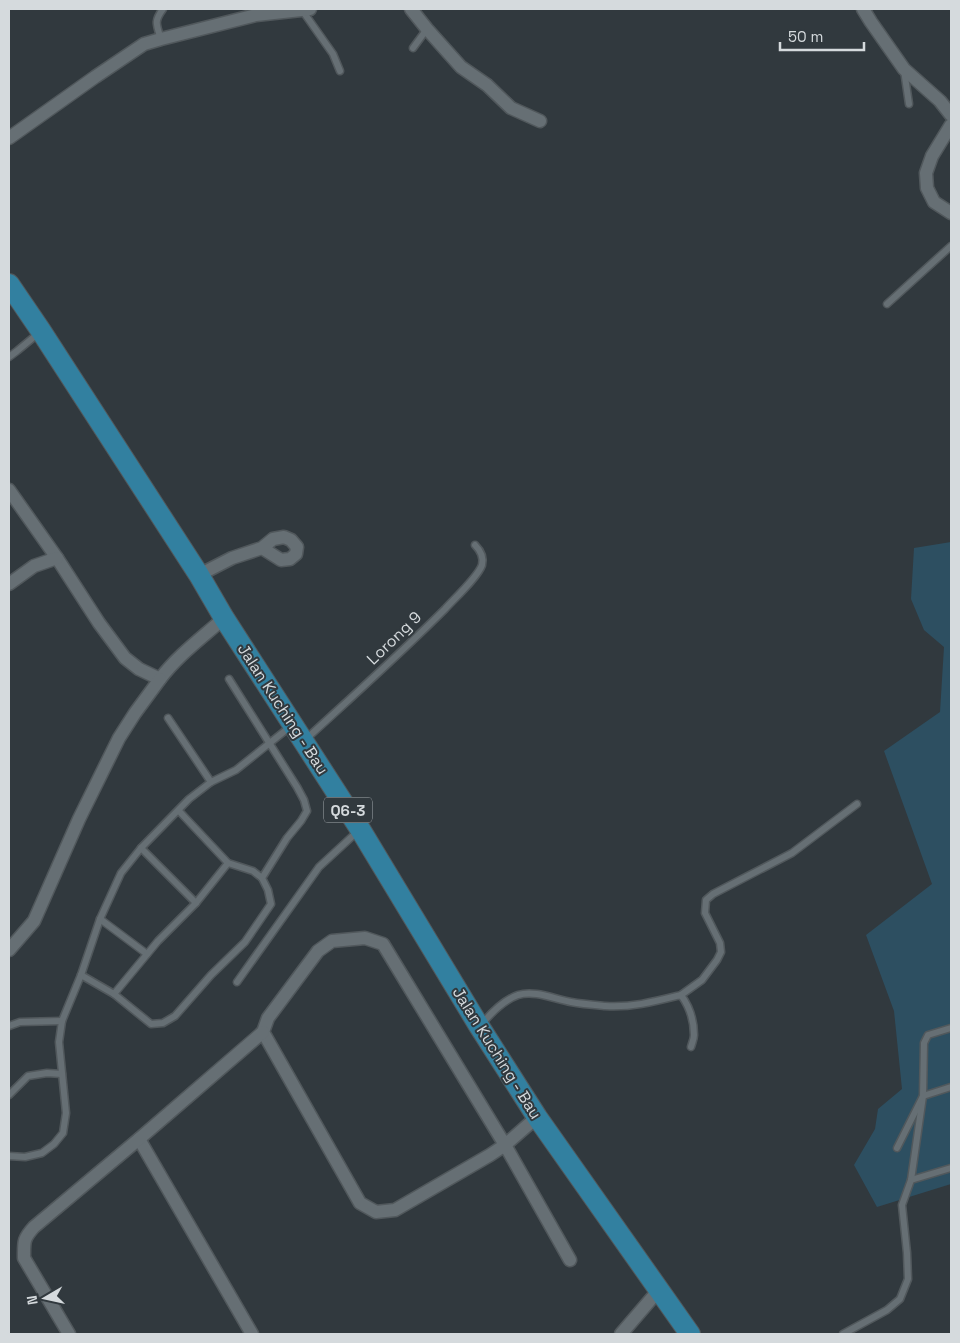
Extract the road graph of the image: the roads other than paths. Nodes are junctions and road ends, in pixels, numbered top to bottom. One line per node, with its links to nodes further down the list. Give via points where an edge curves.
1 (163, 9): 7 (lane, via 156,18)
2 (306, 9): 5 (street); 10 (lane)
3 (411, 9): 6 (street)
4 (863, 9): 9 (street)
5 (255, 12): 7 (street)
6 (428, 29): 8 (lane); 14 (street, via 461,67 487,85 511,108)
7 (161, 39): 16 (street, via 144,44)
8 (412, 48)
9 (904, 69): 11 (street); 12 (lane)
10 (340, 71)
11 (946, 100): 13 (street)
12 (909, 104)
13 (951, 115)
14 (540, 121)
15 (951, 125): 17 (street, via 932,156 926,173 927,188 934,202)
16 (9, 138)
17 (951, 213)
18 (951, 246): 20 (lane)
19 (9, 284): 21 (main road, Jalan Kuching - Bau / Q6-3)
20 (887, 304)
21 (40, 331): 22 (lane); 27 (main road, Jalan Kuching - Bau / Q6-3)
22 (9, 356)
23 (9, 490): 26 (street)
24 (475, 545): 35 (lane, Lorong 9, via 480,550 482,565 463,590)
25 (262, 548): 27 (street, via 232,558)
26 (57, 558): 28 (street, via 34,566); 30 (street, via 125,658 139,669)
27 (199, 575): 29 (main road, Jalan Kuching - Bau / Q6-3)
28 (9, 584)
29 (224, 618): 30 (street); 33 (main road, Jalan Kuching - Bau / Q6-3)
30 (160, 678): 45 (street, via 119,738 34,921)
31 (230, 679): 34 (lane)
32 (168, 718): 36 (lane)
33 (293, 724): 34 (lane); 35 (main road, Jalan Kuching - Bau / Q6-3)
34 (269, 742): 36 (lane, via 236,770); 42 (lane, via 304,800 307,811)
35 (303, 742): 39 (main road, Jalan Kuching - Bau / Q6-3)
36 (210, 782): 38 (lane)
37 (857, 804): 50 (lane, via 792,853 706,900 705,913 721,952 702,980)
38 (179, 811): 40 (lane); 41 (lane)
39 (360, 829): 48 (lane, via 319,866); 53 (main road, Jalan Kuching - Bau / Q6-3)
40 (141, 848): 43 (lane); 44 (lane, via 121,874)
41 (228, 863): 42 (lane, via 253,871); 43 (lane)
42 (262, 878): 49 (lane, via 271,904 245,942 175,1016 151,1024)
43 (196, 902): 46 (lane)
44 (100, 919): 46 (lane); 47 (lane)
45 (9, 950)
46 (147, 954): 49 (lane)
47 (80, 975): 49 (lane); 51 (lane)
48 (237, 982)
49 (114, 994)
50 (681, 995): 53 (lane, via 656,1002 608,1006 537,994 518,995); 56 (lane, via 688,1004 692,1020 694,1035)
51 (62, 1021): 52 (lane, via 20,1022); 57 (lane, via 59,1042)
52 (9, 1026)
53 (479, 1026): 61 (main road, Jalan Kuching - Bau / Q6-3)
54 (951, 1028): 60 (lane, via 928,1035 924,1043)
55 (263, 1032): 62 (street); 63 (street, via 360,1202 376,1212 395,1210); 63 (street, via 268,1018 318,951 332,941 365,938 383,944)
56 (691, 1047)
57 (62, 1074): 59 (lane, via 28,1076); 65 (lane, via 66,1113 63,1133 42,1153)
58 (951, 1087): 60 (lane)
59 (9, 1095)
60 (923, 1096): 64 (lane); 67 (lane)
61 (537, 1116): 63 (street); 69 (main road, Jalan Kuching - Bau / Q6-3)
62 (139, 1139): 70 (street, via 26,1236 24,1258); 71 (street)
63 (505, 1145): 68 (street)
64 (897, 1148)
65 (9, 1156)
66 (951, 1168): 67 (lane)
67 (911, 1180): 74 (lane, via 902,1205 908,1279 900,1299)
68 (570, 1260)
69 (658, 1291): 72 (street); 73 (main road, Jalan Kuching - Bau / Q6-3)
70 (69, 1334)
71 (252, 1334)
72 (621, 1334)
73 (690, 1334)
74 (843, 1334)

